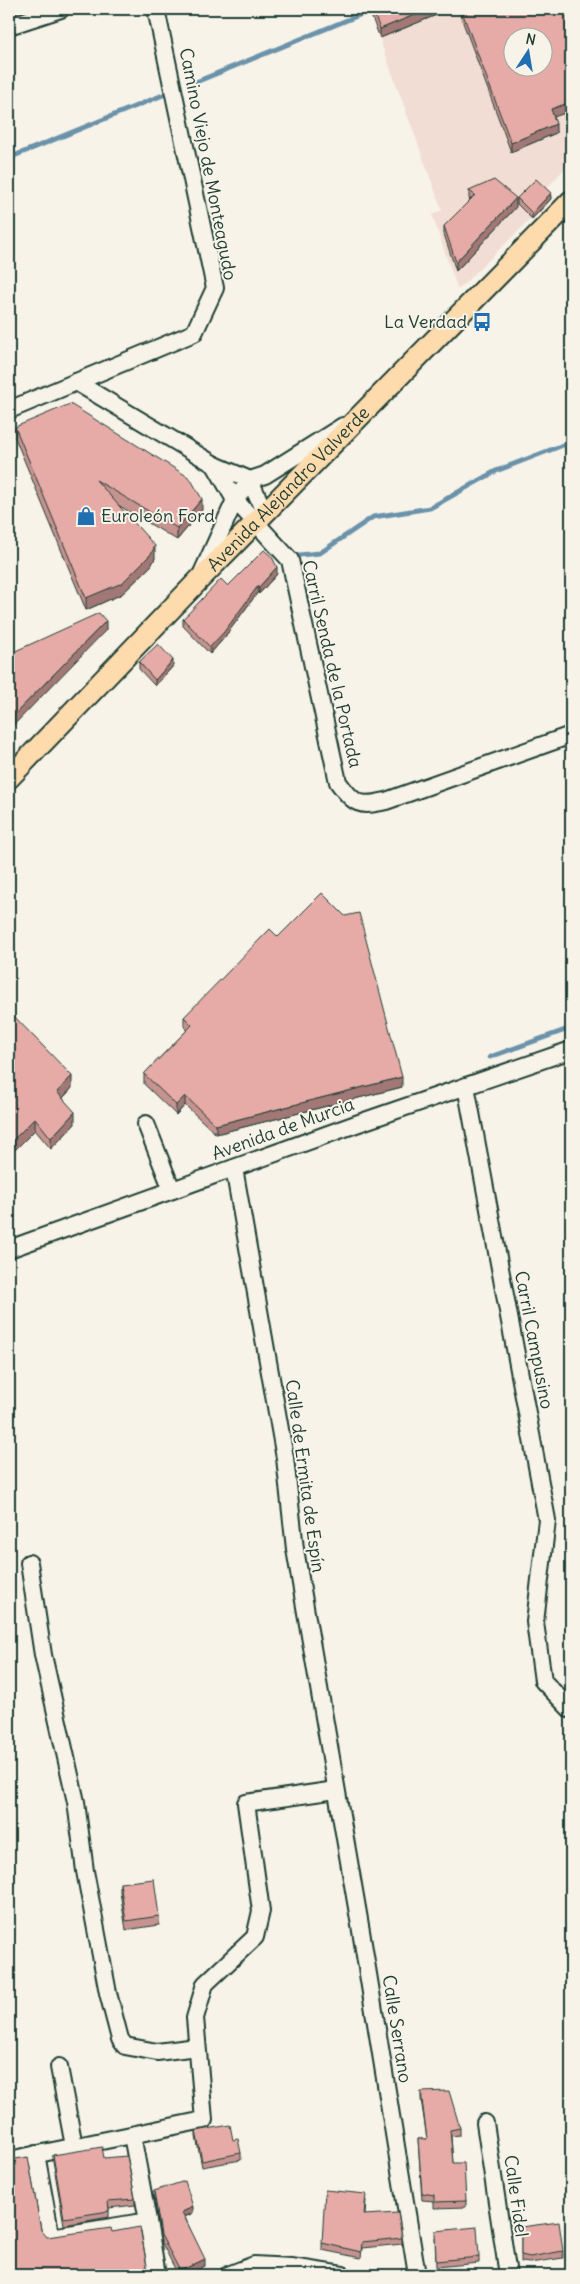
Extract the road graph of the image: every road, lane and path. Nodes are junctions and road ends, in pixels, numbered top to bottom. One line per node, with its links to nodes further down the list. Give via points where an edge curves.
1 (60, 9): 3 (street)
2 (156, 9): 5 (street, Camino Viejo de Monteagudo, via 215,288 194,333)
3 (9, 26)
4 (571, 201): 7 (main road, Avenida Alejandro Valverde)
5 (76, 382): 6 (street, Camino Viejo de Monteagudo); 8 (street)
6 (9, 410)
7 (360, 416): 9 (street, via 265,475); 11 (main road, Avenida Alejandro Valverde)
8 (215, 465): 9 (street); 10 (street, Carril Senda de la Portada)
9 (250, 480): 10 (street); 11 (street)
10 (235, 500): 11 (street, Carril Senda de la Portada); 12 (street)
11 (260, 519): 12 (main road, Avenida Alejandro Valverde); 13 (street, Carril Senda de la Portada, via 290,560 338,782 350,799 367,805 386,801)
12 (197, 582): 14 (main road, Avenida Alejandro Valverde)
13 (571, 735)
14 (9, 778)
15 (571, 1050): 16 (street, Avenida de Murcia)
16 (466, 1086): 18 (street, Avenida de Murcia); 22 (street, Carril Campusino, via 547,1520 535,1622 543,1681)
17 (146, 1124): 19 (street)
18 (234, 1168): 19 (street, Avenida de Murcia); 23 (street, Calle de Ermita de Espín, via 285,1458 295,1549)
19 (172, 1190): 20 (street, Avenida de Murcia)
20 (9, 1249)
21 (29, 1563): 24 (street, via 43,1654 76,1802 86,1879 120,2039 125,2046 157,2052)
22 (571, 1710)
23 (336, 1790): 24 (street, via 246,1803 261,1911 255,1937 205,1984 194,2018); 36 (street, Calle Serrano)
24 (197, 2047): 27 (street, via 204,2120)
25 (59, 2067): 28 (street)
26 (485, 2123): 37 (street, Calle Fidel)
27 (132, 2135): 28 (street); 31 (street)
28 (74, 2146): 29 (street)
29 (36, 2154): 30 (street); 31 (street, via 51,2237)
30 (9, 2160)
31 (148, 2221): 33 (street)
32 (254, 2270): 34 (street); 35 (street, via 292,2267)
33 (157, 2275)
34 (228, 2275)
35 (343, 2275)
36 (417, 2275)
37 (508, 2275)

